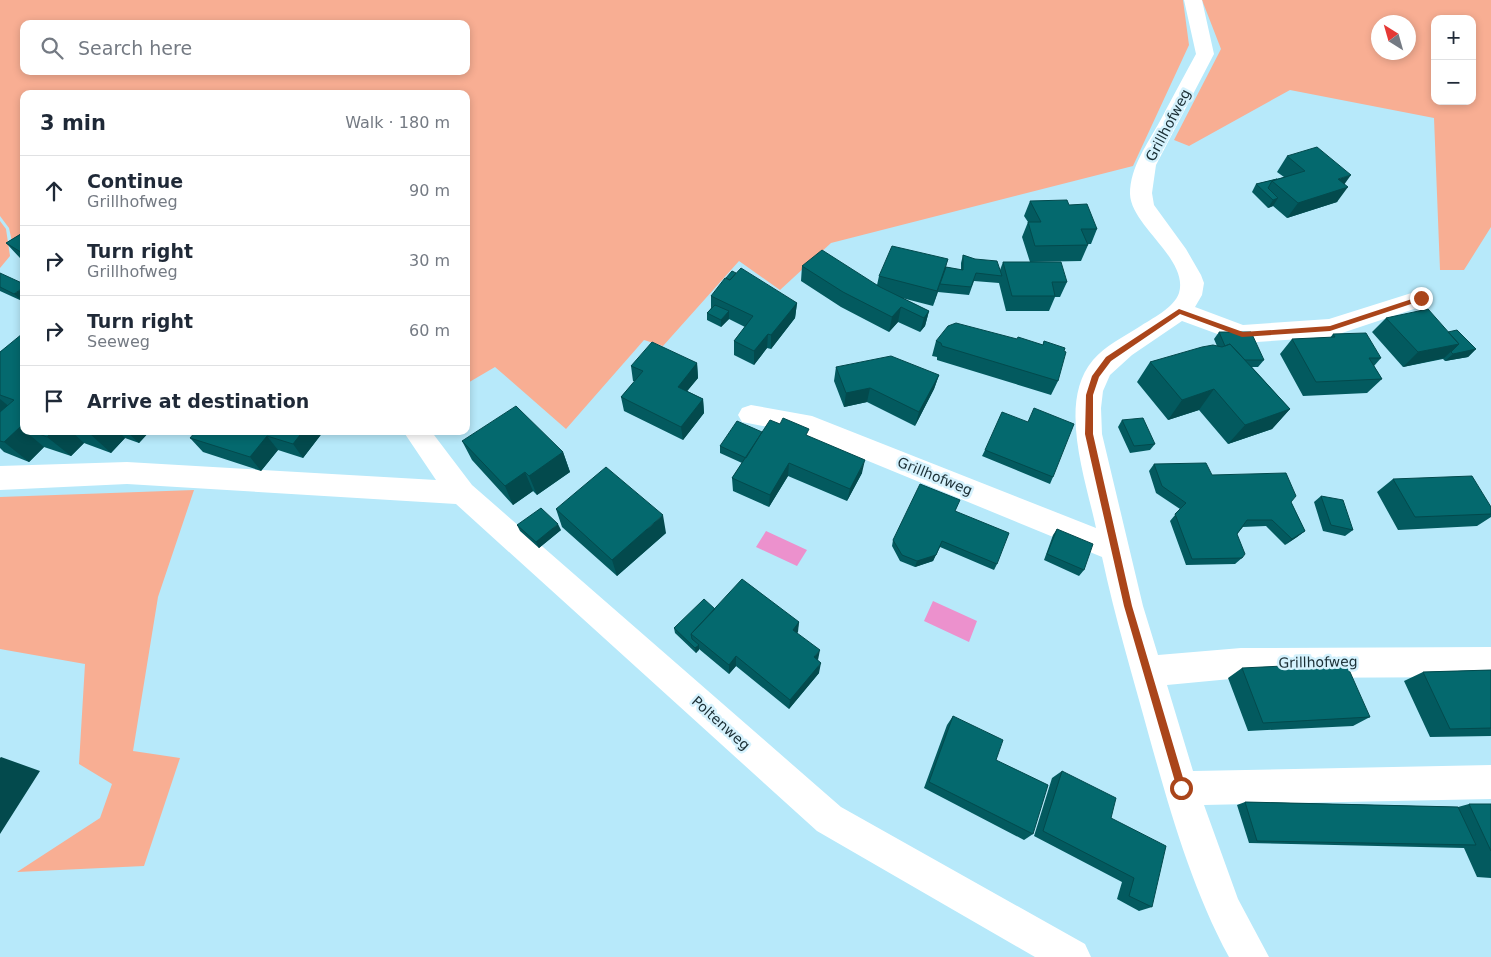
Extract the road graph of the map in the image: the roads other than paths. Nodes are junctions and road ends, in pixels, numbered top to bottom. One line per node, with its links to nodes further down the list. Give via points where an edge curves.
1 (1193, 0): 3 (street, Grillhofweg, via 1205,54 1146,165 1141,193 1143,206 1189,274 1192,289)
2 (1421, 298): 3 (street, via 1330,328 1242,334)
3 (1179, 311): 8 (street, Grillhofweg, via 1108,359 1100,368 1090,395 1089,434)
4 (751, 415): 8 (street, Grillhofweg, via 803,422)
5 (419, 435): 7 (street, Poltenweg)
6 (0, 478): 7 (street, via 127,473)
7 (462, 493): 13 (street, Poltenweg, via 829,819)
8 (1115, 550): 10 (street, Grillhofweg)
9 (1491, 662): 10 (street, Grillhofweg, via 1241,663)
10 (1146, 671): 12 (street, Grillhofweg)
11 (1491, 782): 12 (street)
12 (1181, 788): 14 (street, Grillhofweg, via 1223,909)
13 (1072, 957)
14 (1250, 957)

